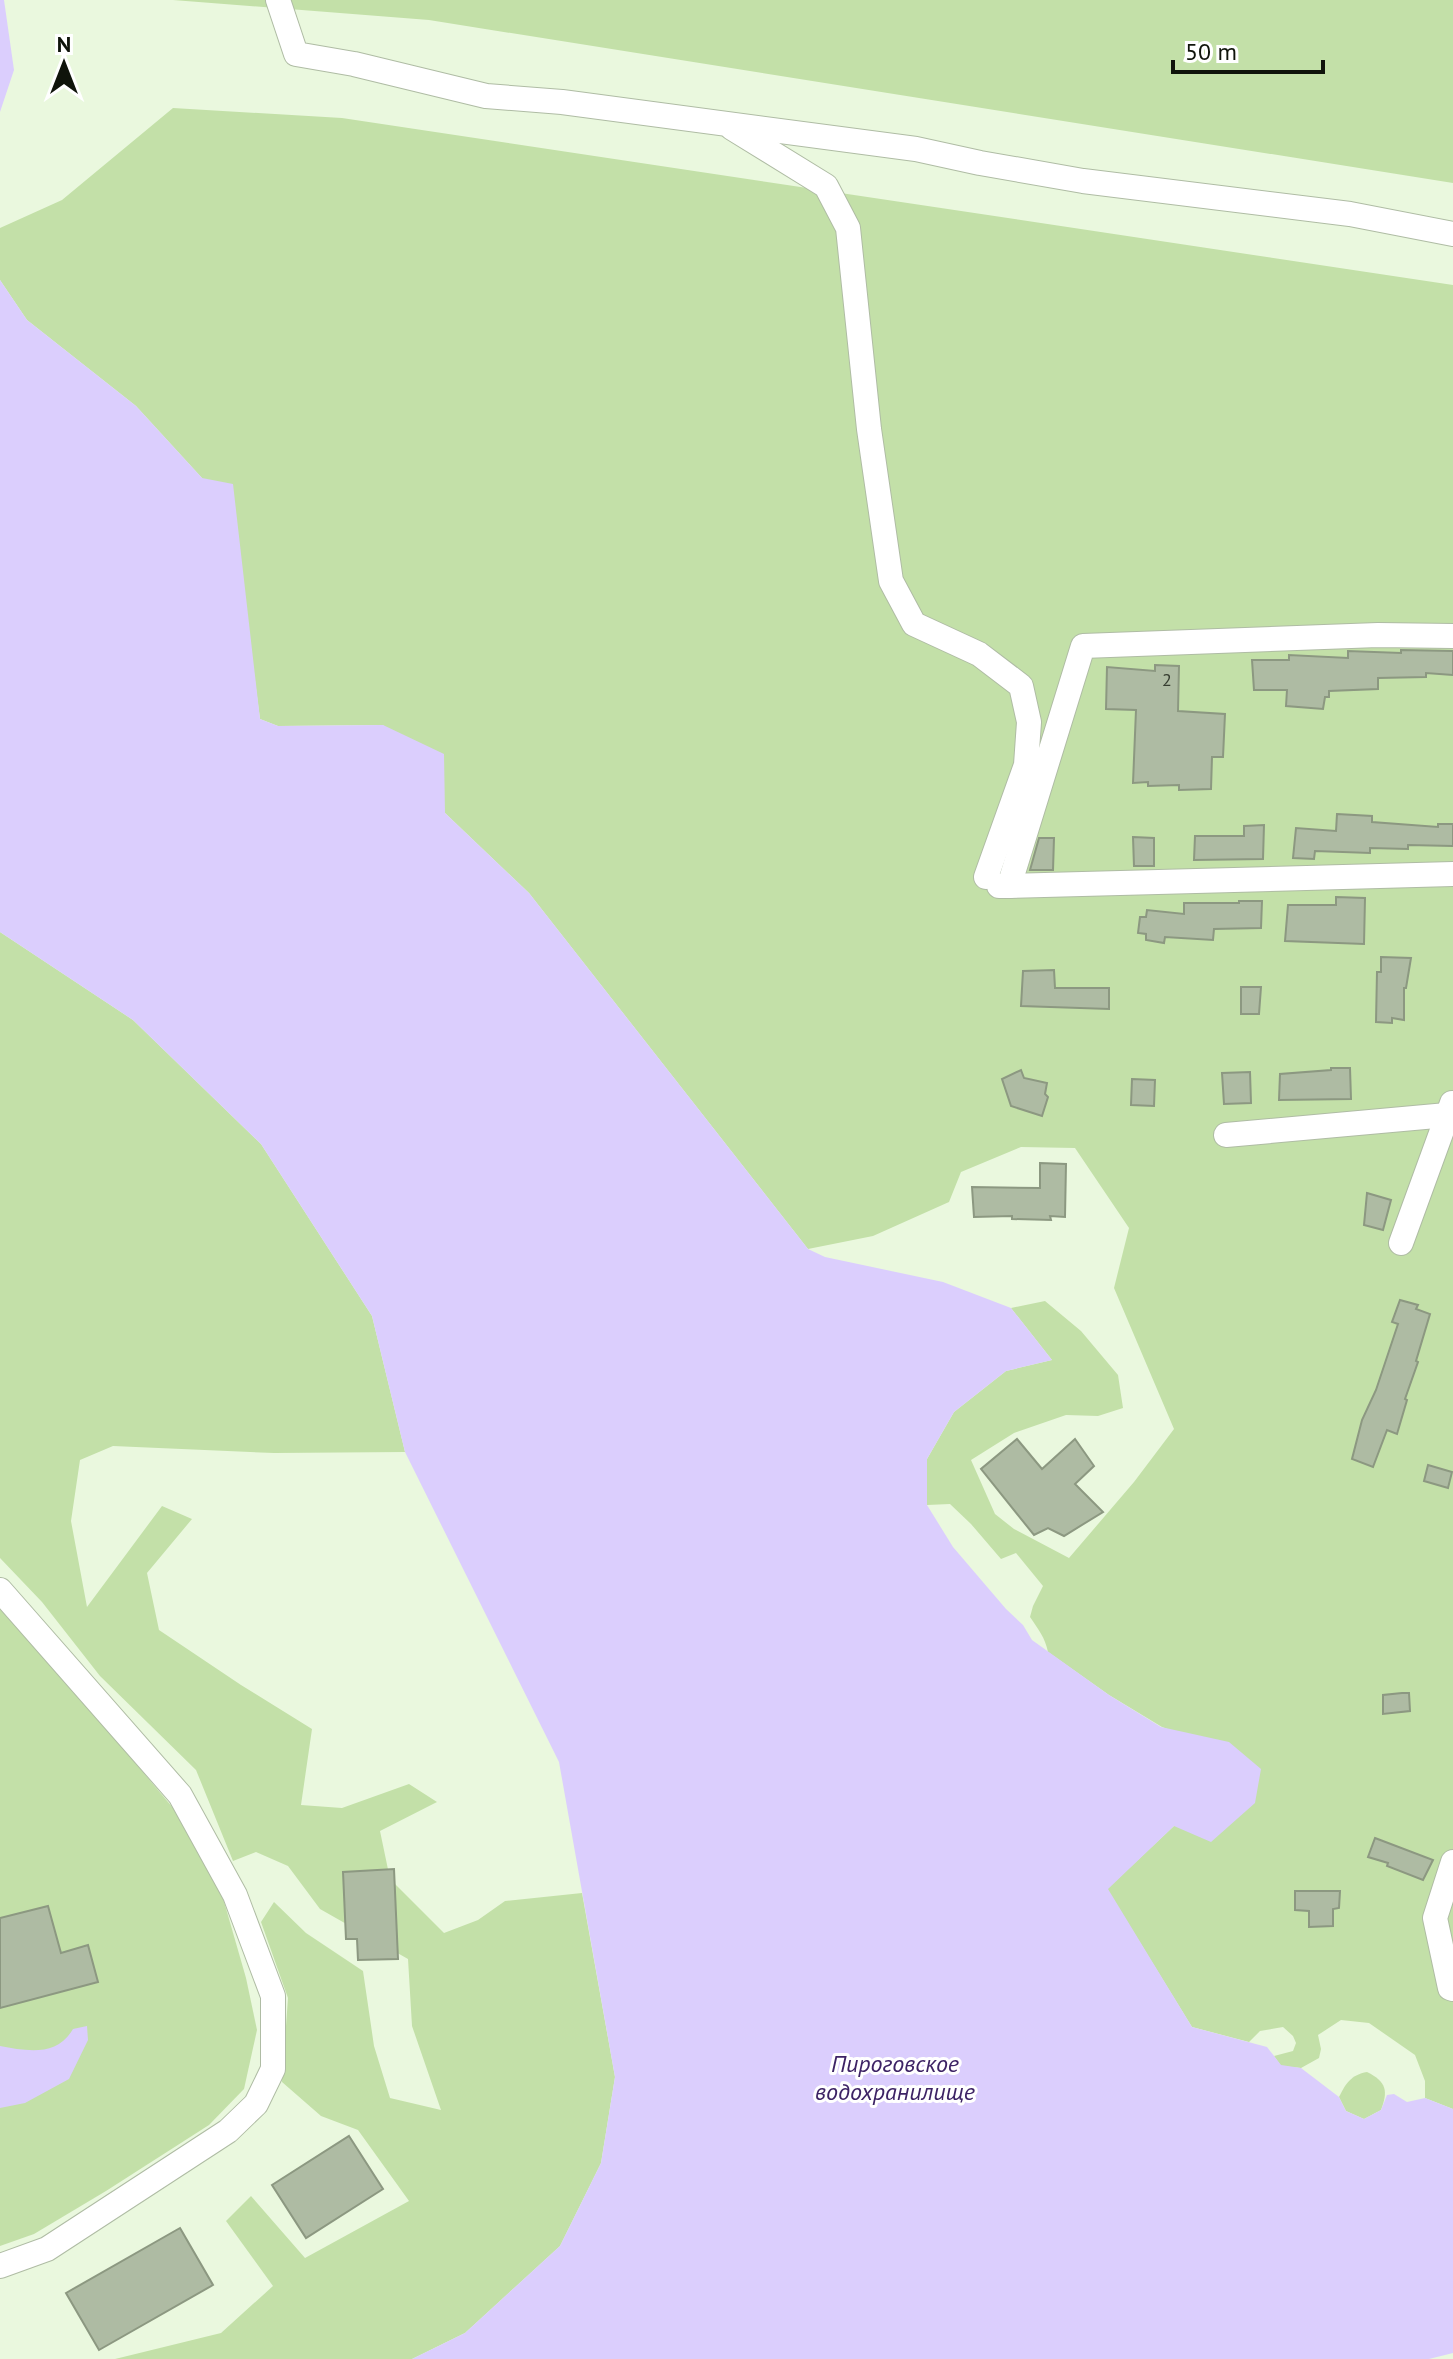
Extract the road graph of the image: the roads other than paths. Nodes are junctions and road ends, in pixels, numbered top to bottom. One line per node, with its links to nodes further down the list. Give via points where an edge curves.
1 (278, 0): 2 (street, via 296,54 486,96)
2 (724, 123): 3 (street, via 916,149 1083,181 1350,214); 6 (street, via 826,186 848,228 891,581 914,624 979,654 1021,686 1029,722 1026,765)
3 (1453, 234)
4 (1453, 636): 6 (street, via 1083,646)
5 (1453, 874): 6 (street)
6 (998, 883)
7 (1450, 1108): 8 (street); 9 (street)
8 (1226, 1135)
9 (1401, 1243)
10 (0, 1590): 13 (street, via 180,1795 235,1895 273,1996 273,2069 256,2104 228,2131 47,2249)
11 (1453, 1862): 12 (street, via 1435,1918)
12 (1453, 1989)
13 (0, 2266)

